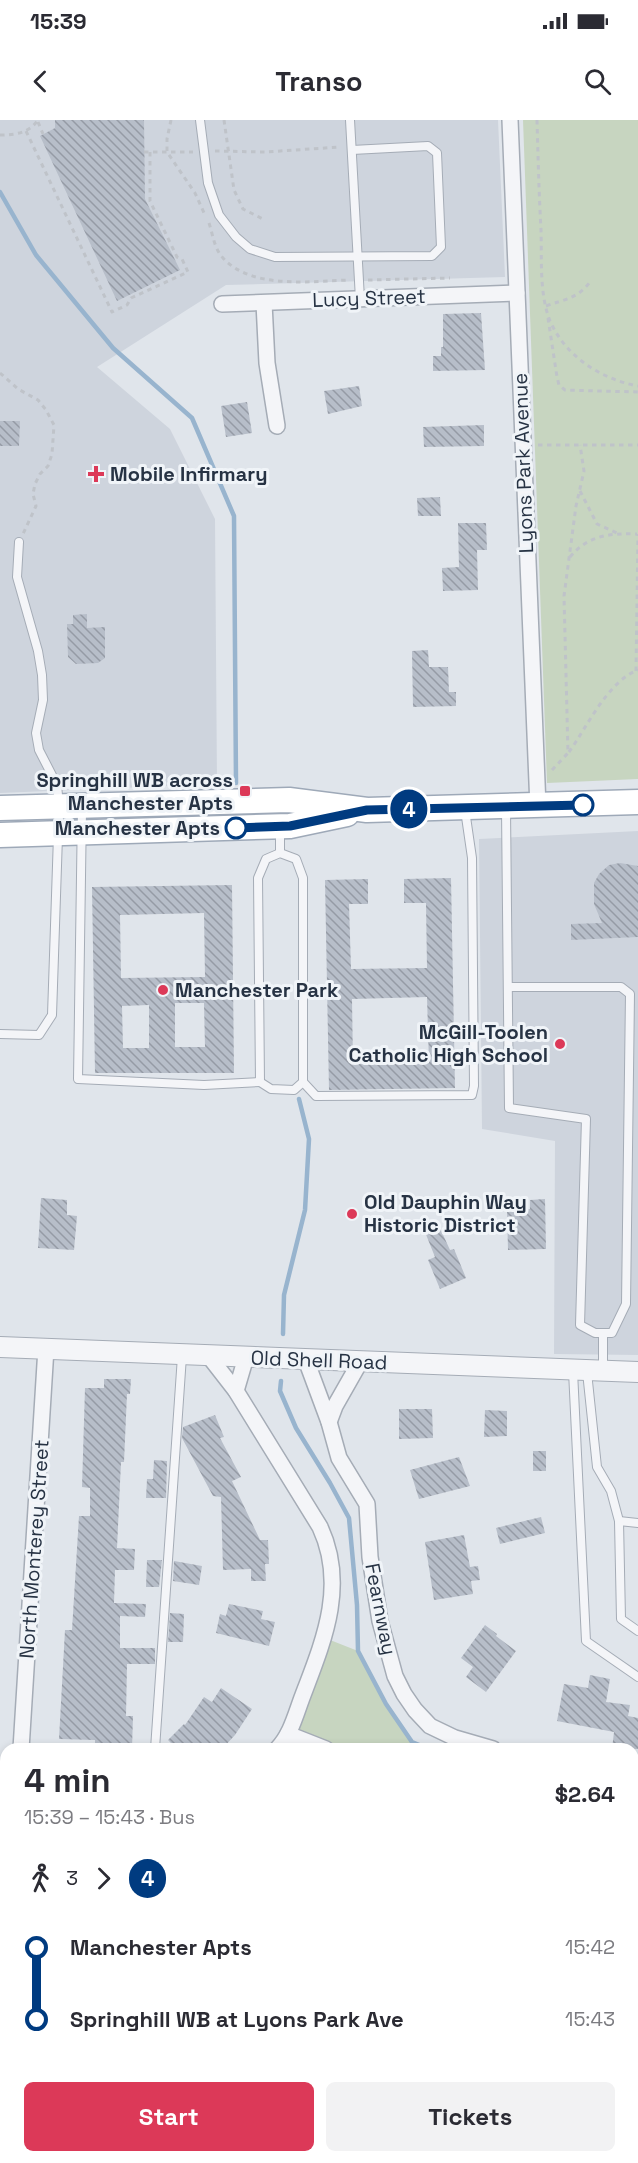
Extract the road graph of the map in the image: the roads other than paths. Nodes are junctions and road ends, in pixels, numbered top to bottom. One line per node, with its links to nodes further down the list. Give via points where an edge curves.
1 (200, 120): 5 (lane, via 208,183 219,215 236,237 250,249 275,257)
2 (350, 120): 4 (lane)
3 (510, 120): 6 (street, Lyons Park Avenue)
4 (352, 150): 5 (lane); 5 (lane, via 428,146 437,153 441,235 441,247 432,256)
5 (357, 257): 7 (lane)
6 (517, 293): 7 (street, Lucy Street); 15 (street, Lyons Park Avenue)
7 (360, 299): 8 (street, Lucy Street)
8 (264, 303): 9 (street, Lucy Street); 10 (street, via 267,363)
9 (222, 304)
10 (277, 426)
11 (19, 542): 13 (lane, via 17,577 42,675 43,700 36,733 39,750)
12 (638, 802): 15 (main road)
13 (70, 806): 16 (main road); 18 (main road); 19 (lane); 20 (lane)
14 (506, 807): 15 (main road); 17 (main road); 23 (lane)
15 (538, 807)
16 (0, 808)
17 (465, 808): 18 (main road); 26 (lane, via 472,858 472,1095 316,1096)
18 (280, 813): 19 (main road); 22 (lane)
19 (82, 832): 20 (main road); 25 (lane, via 78,1079)
20 (58, 833): 21 (main road); 24 (lane, via 52,1015 39,1035)
21 (0, 835)
22 (280, 853): 25 (lane, via 266,859 258,878); 26 (lane, via 296,859 303,878)
23 (508, 987): 27 (lane, via 509,1108 586,1119 580,1324); 27 (lane, via 621,987 630,994 626,1304 612,1333)
24 (0, 1034)
25 (260, 1082): 26 (lane, via 271,1089 294,1090)
26 (303, 1083)
27 (603, 1333): 35 (lane)
28 (0, 1347): 29 (street, Old Shell Road)
29 (46, 1348): 30 (street, Old Shell Road); 44 (street, North Monterey Street)
30 (182, 1354): 31 (street, Old Shell Road); 45 (lane)
31 (208, 1355): 32 (street, Old Shell Road); 37 (street)
32 (246, 1357): 33 (street, Old Shell Road); 37 (street)
33 (306, 1360): 34 (street, Old Shell Road); 38 (street, Fearnway)
34 (360, 1362): 35 (street, Old Shell Road); 38 (street)
35 (588, 1371): 36 (street, Old Shell Road); 39 (lane, via 597,1467 611,1491); 42 (lane, via 586,1641)
36 (638, 1372)
37 (236, 1391): 43 (street, via 328,1545 332,1610)
38 (329, 1422): 48 (street, Fearnway, via 339,1458 367,1503 380,1621 395,1676 415,1710 430,1726)
39 (619, 1521): 40 (lane); 41 (lane, via 621,1618)
40 (638, 1523)
41 (638, 1631)
42 (638, 1677)
43 (288, 1734): 46 (street); 47 (street)
44 (21, 1743)
45 (155, 1743)
46 (281, 1743)
47 (311, 1743)
48 (472, 1743)

